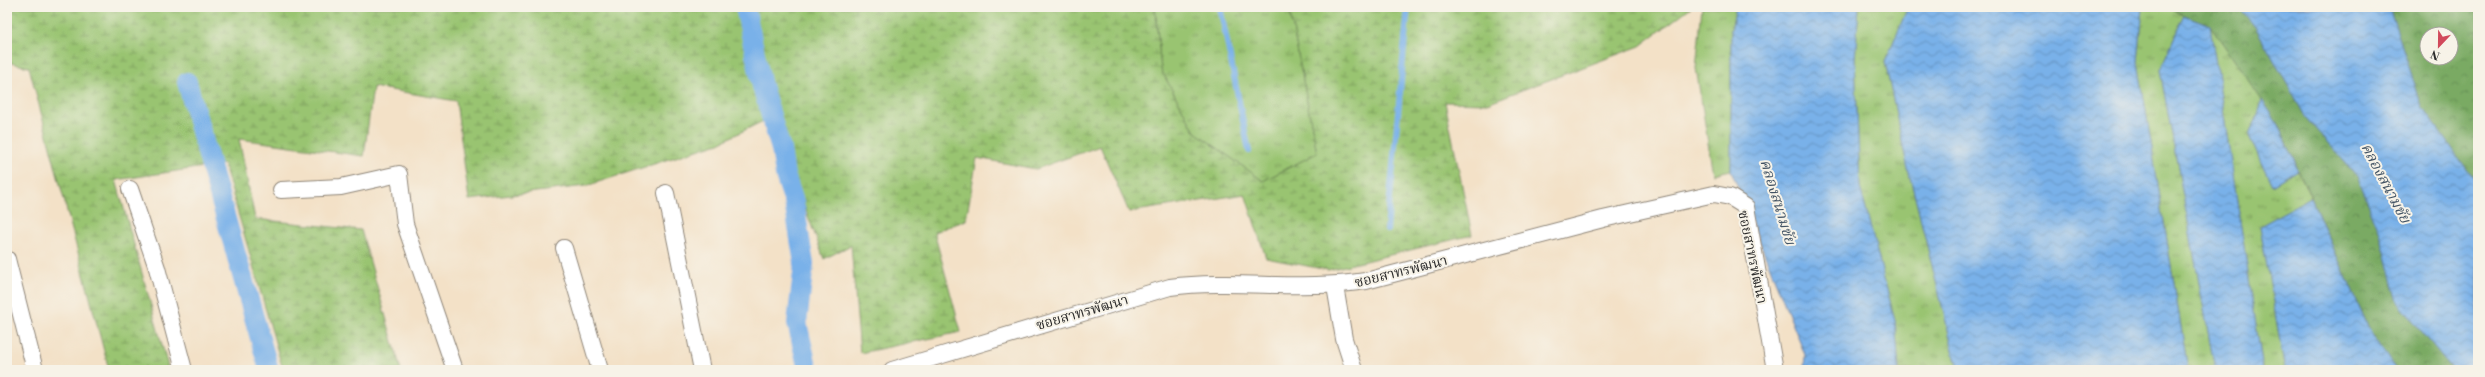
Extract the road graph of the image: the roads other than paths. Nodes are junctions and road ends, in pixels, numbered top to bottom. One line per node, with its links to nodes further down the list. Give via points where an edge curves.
1 (130, 189): 8 (street, via 157,268)
2 (281, 190): 9 (street, via 341,187 399,174 405,224)
3 (666, 193): 11 (street)
4 (564, 248): 10 (street)
5 (7, 259): 7 (street)
6 (1335, 286): 12 (street, ซอยสาทรพัฒนา, via 1198,283 1170,287); 13 (street, via 1344,339); 14 (street, ซอยสาทรพัฒนา, via 1366,281 1603,219 1714,194 1730,197 1746,207)
7 (35, 370)
8 (184, 370)
9 (455, 370)
10 (600, 370)
11 (702, 370)
12 (892, 370)
13 (1354, 370)
14 (1775, 370)

